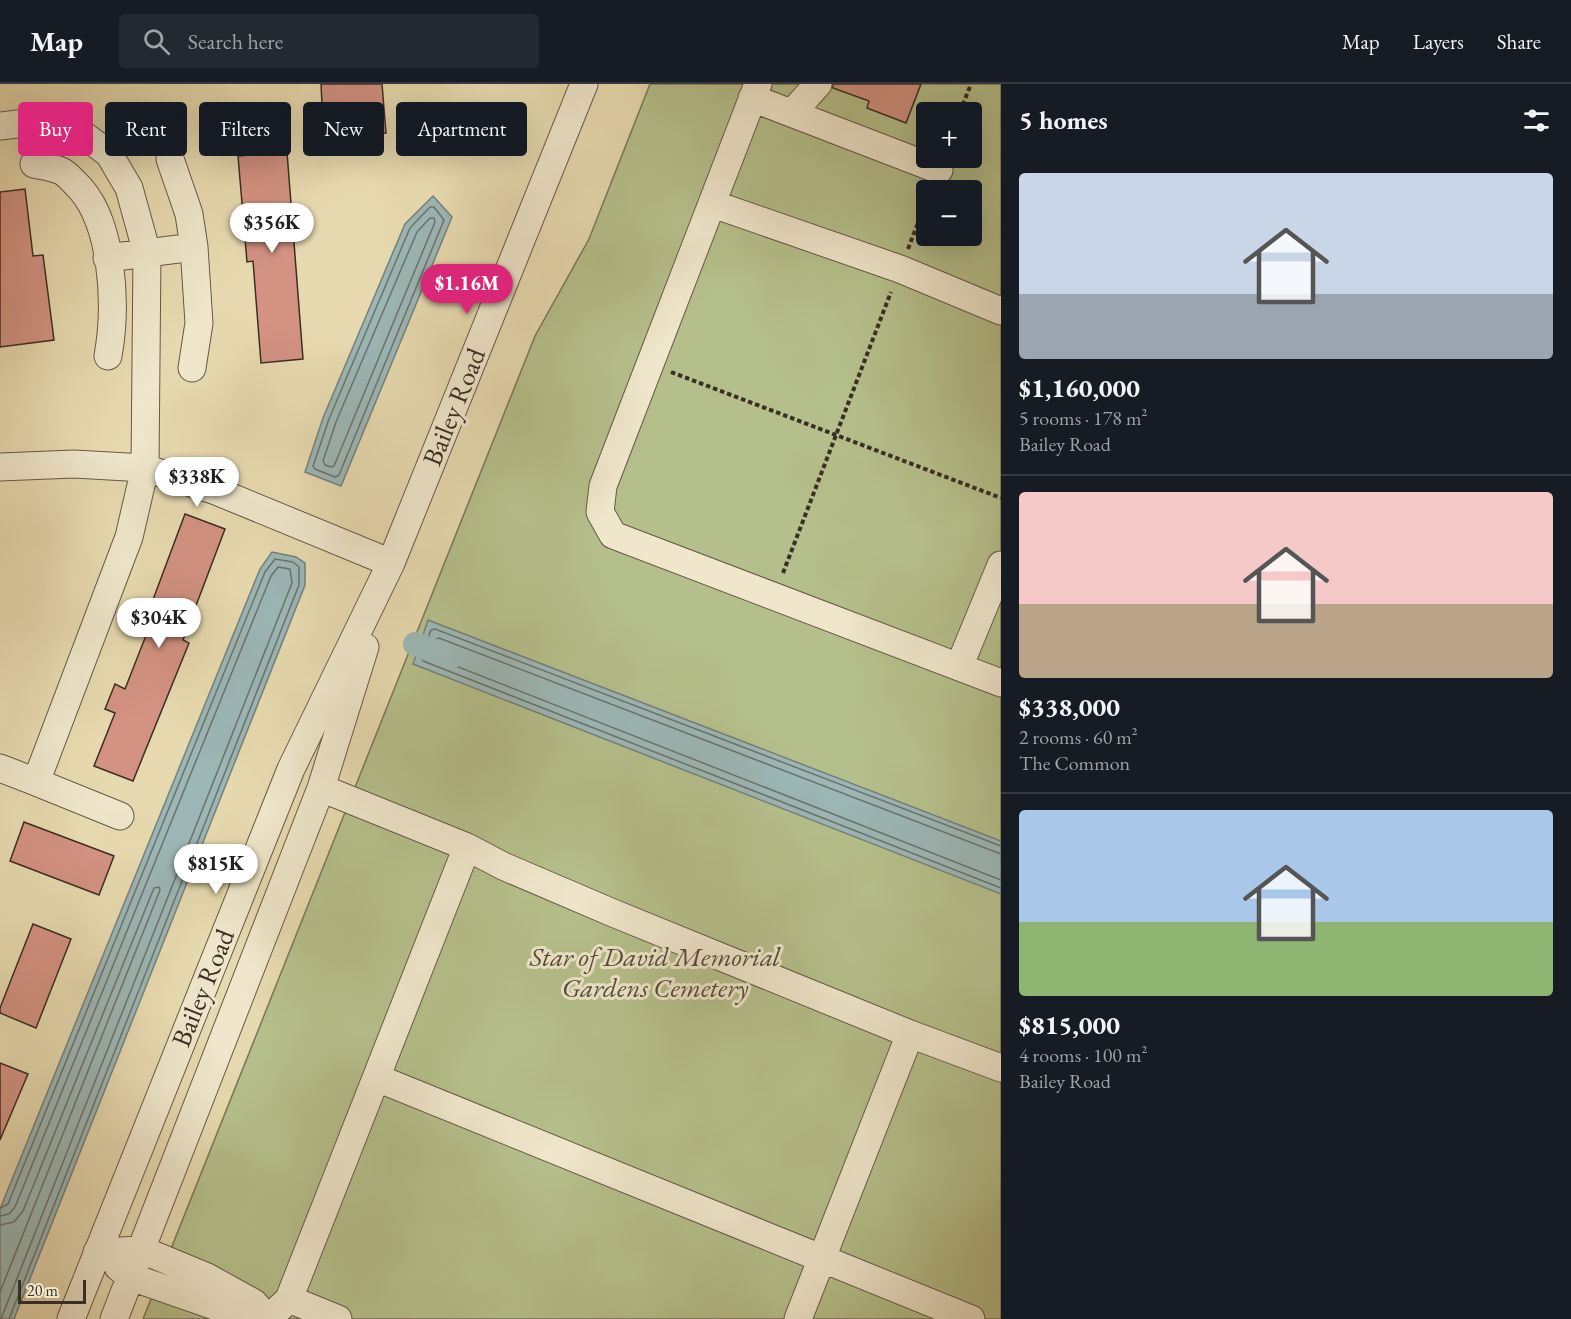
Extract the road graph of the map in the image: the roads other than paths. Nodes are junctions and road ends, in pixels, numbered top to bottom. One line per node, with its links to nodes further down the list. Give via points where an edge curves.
1 (584, 84): 18 (street, Bailey Road)
2 (818, 84): 4 (street)
3 (755, 91): 4 (street); 9 (street)
4 (792, 113): 8 (street)
5 (0, 126): 11 (street, via 42,121 81,133 109,154 129,188)
6 (170, 159): 10 (street, via 189,214)
7 (34, 164): 12 (street, via 63,171 87,195 101,227)
8 (939, 170)
9 (713, 204): 13 (street, via 900,269); 20 (street, via 603,486 600,512 613,535)
10 (194, 248): 11 (street); 15 (street, via 198,323)
11 (147, 253): 12 (street); 17 (street)
12 (107, 258): 14 (street, via 113,292)
13 (1001, 311)
14 (108, 356)
15 (192, 368)
16 (0, 467): 17 (street, via 74,464)
17 (145, 468): 18 (street, via 216,491); 23 (street, via 129,537)
18 (391, 563): 24 (street, Bailey Road); 31 (street, Bailey Road, via 291,769)
19 (1001, 565): 20 (street)
20 (959, 667): 21 (street)
21 (1001, 683)
22 (0, 768): 23 (street)
23 (36, 782): 25 (street)
24 (321, 788): 26 (street); 30 (street, Bailey Road)
25 (120, 816)
26 (467, 847): 27 (street, via 613,913); 29 (street)
27 (910, 1034): 28 (street); 32 (street)
28 (1001, 1068)
29 (377, 1078): 32 (street); 34 (street)
30 (142, 1250): 31 (street); 33 (street, Bailey Road); 37 (street, via 207,1277 254,1303)
31 (98, 1252): 33 (street); 35 (street, Bailey Road)
32 (822, 1259): 39 (street); 40 (street)
33 (130, 1277): 36 (street, Bailey Road); 37 (street, via 235,1313)
34 (289, 1299): 37 (street); 38 (street)
35 (71, 1319)
36 (114, 1319)
37 (267, 1319)
38 (338, 1319)
39 (798, 1319)
40 (971, 1319)

